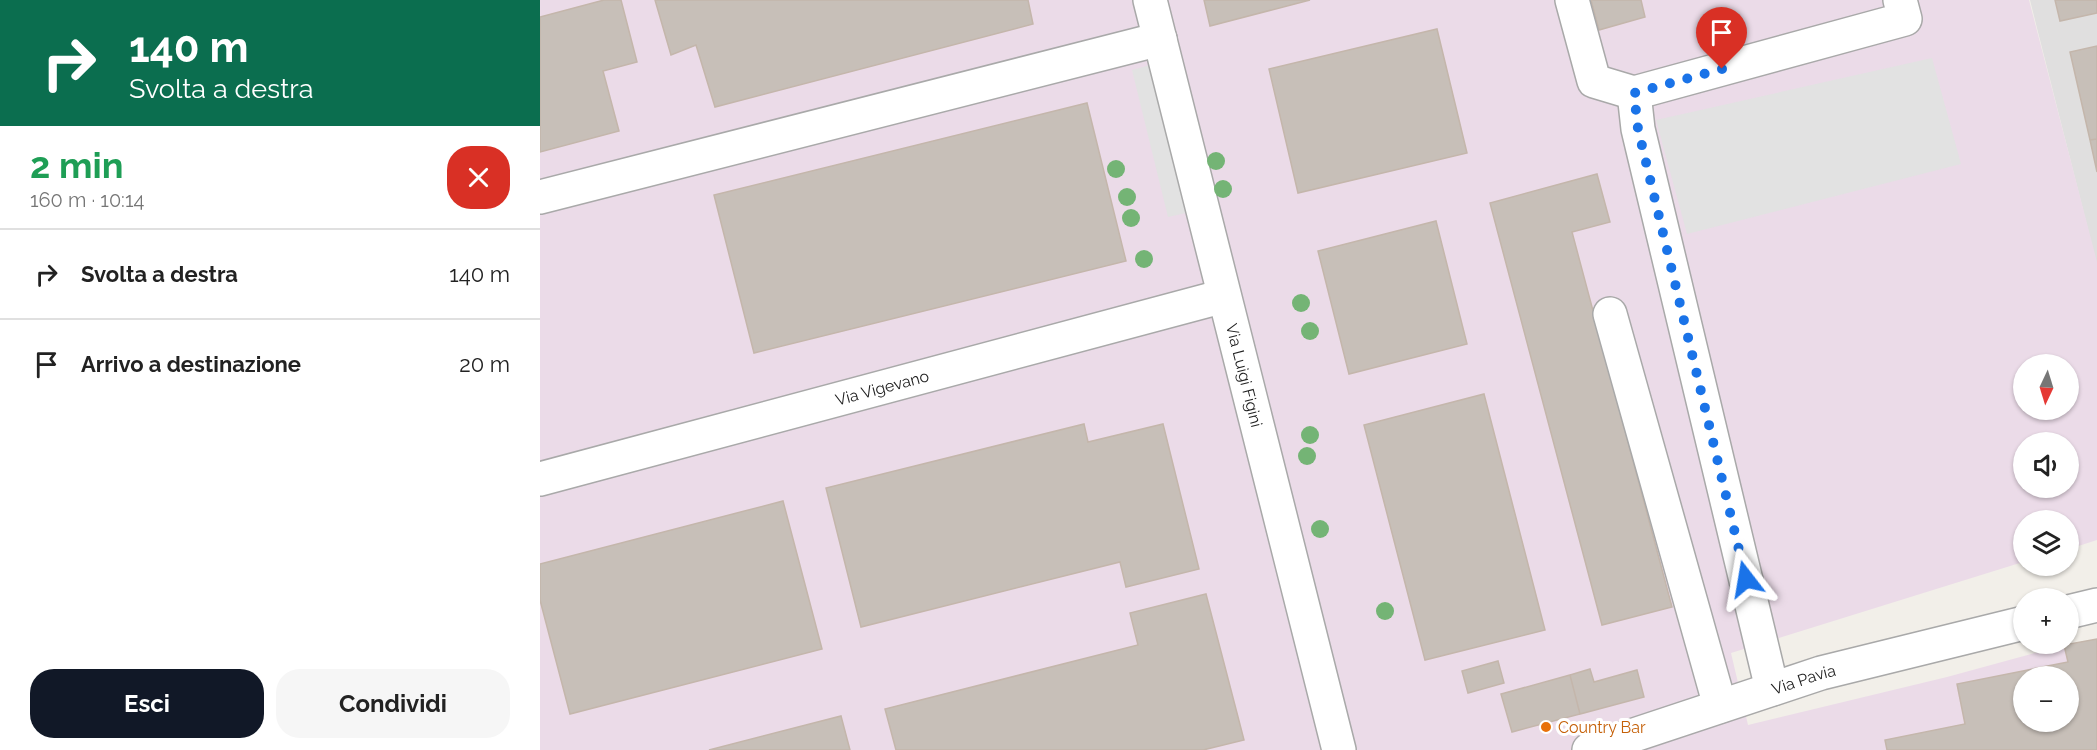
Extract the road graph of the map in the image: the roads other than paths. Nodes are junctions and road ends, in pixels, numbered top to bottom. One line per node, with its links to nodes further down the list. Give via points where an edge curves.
1 (1150, 0): 4 (street, Via Luigi Figini)
2 (1572, 0): 5 (street, via 1594,81)
3 (1900, 0): 5 (street, via 1905,19)
4 (1160, 39): 6 (street); 7 (street, Via Luigi Figini)
5 (1634, 93): 13 (street, via 1638,129)
6 (540, 197)
7 (1224, 297): 9 (street, Via Vigevano); 15 (street, Via Luigi Figini)
8 (1610, 314): 14 (street)
9 (540, 479)
10 (2097, 604): 11 (street)
11 (2079, 609)
12 (2013, 626): 13 (street, Via Pavia, via 1821,673)
13 (1772, 689): 14 (street, Via Pavia)
14 (1720, 706): 16 (street, Via Pavia)
15 (1339, 750)
16 (1588, 750)

